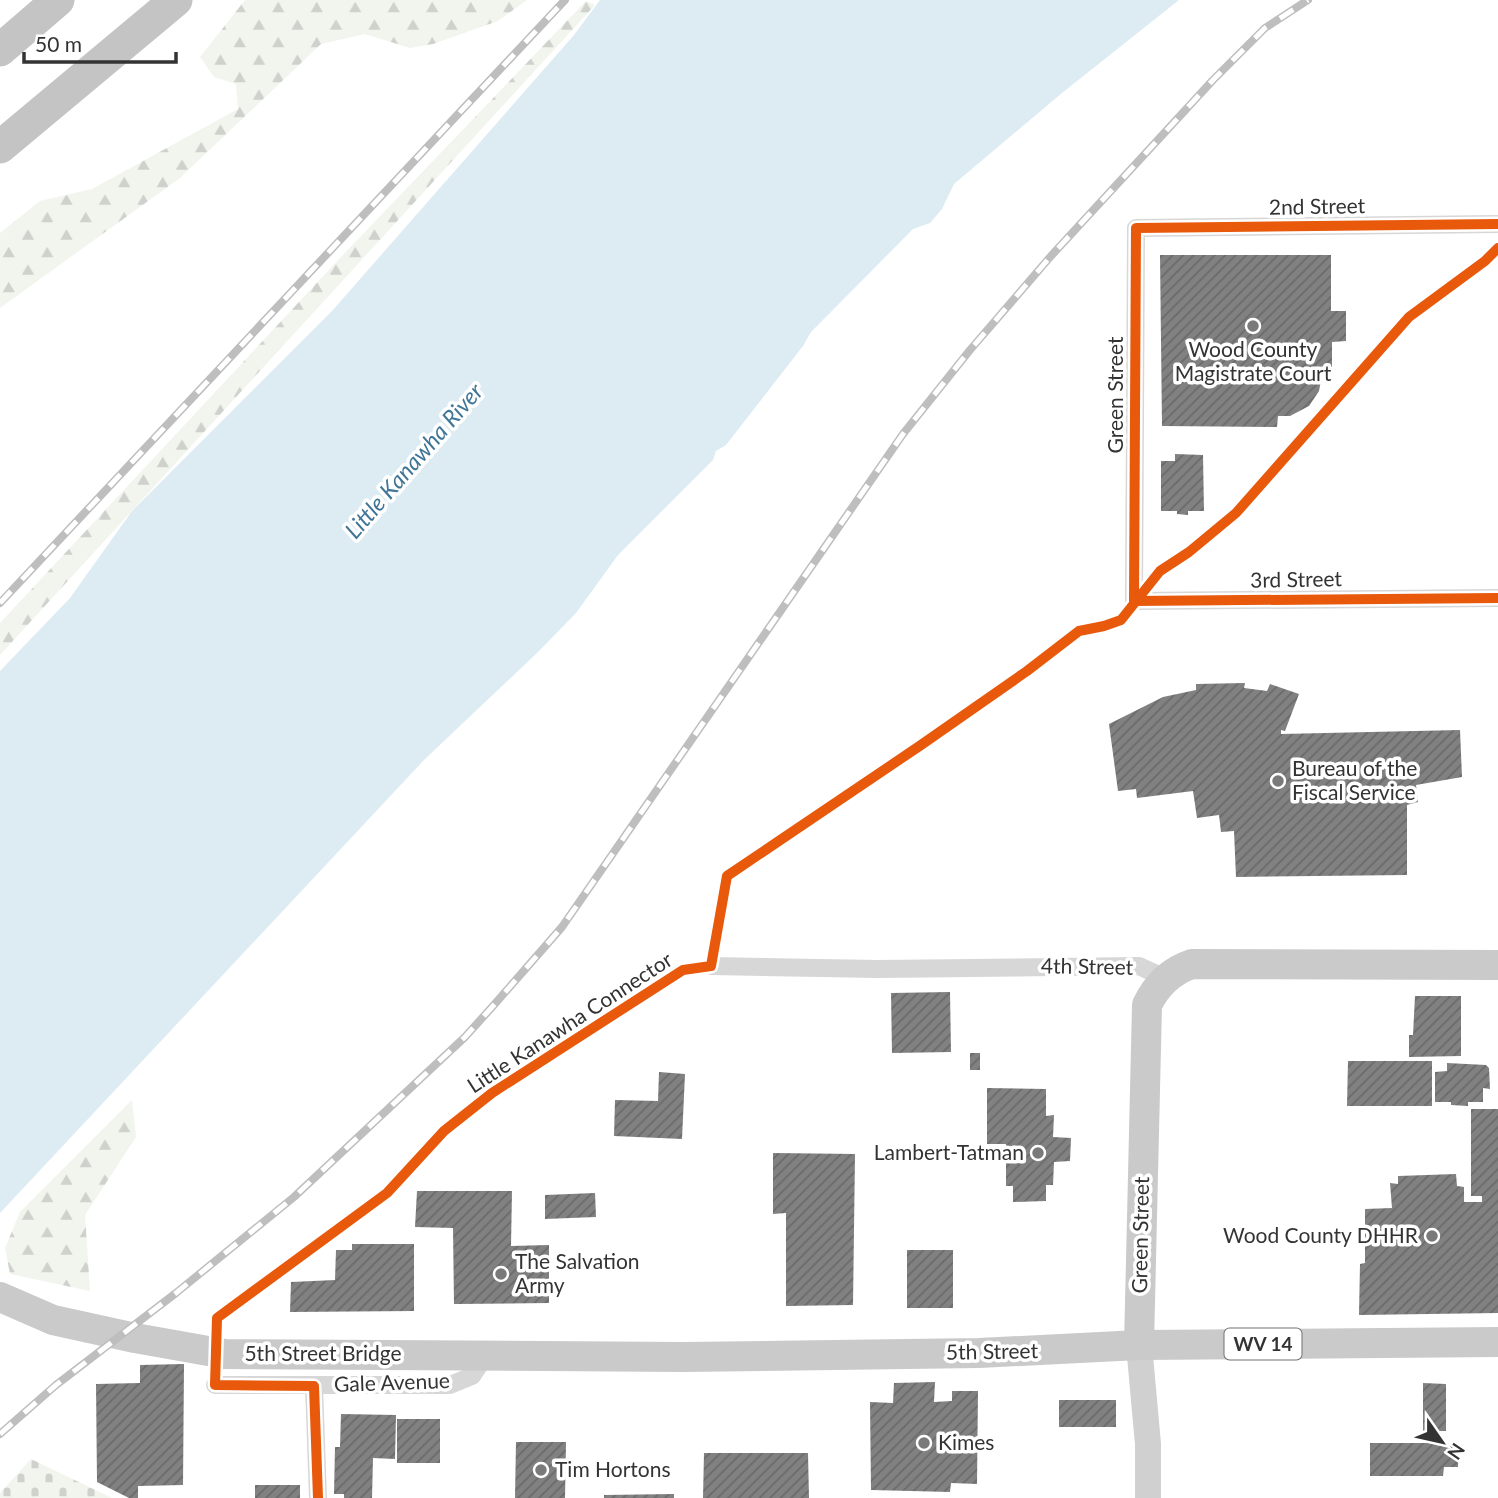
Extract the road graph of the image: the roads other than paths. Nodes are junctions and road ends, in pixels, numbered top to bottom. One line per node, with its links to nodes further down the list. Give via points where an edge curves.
1 (58, 0): 3 (highway)
2 (165, 10): 4 (highway)
3 (0, 50)
4 (0, 147)
5 (1498, 224): 6 (street, 2nd Street)
6 (1136, 228): 7 (street, Green Street)
7 (1134, 562): 8 (street, 3rd Street, via 1134,601)
8 (1498, 598)
9 (1498, 965): 11 (main road, via 1192,964)
10 (711, 966): 11 (street, 4th Street, via 1139,966)
11 (1165, 978): 14 (main road, Green Street, via 1147,1005)
12 (0, 1297): 15 (main road, 5th Street Bridge / WV 14, via 53,1320 225,1354)
13 (1498, 1342): 14 (main road, 5th Street / WV 14)
14 (1139, 1345): 15 (main road, 5th Street / WV 14, via 979,1353); 19 (street, Green Street)
15 (486, 1355): 17 (street, Gale Avenue, via 472,1376 450,1385)
16 (215, 1385): 17 (street)
17 (314, 1386): 18 (street, Gale Avenue)
18 (318, 1498)
19 (1148, 1498)

